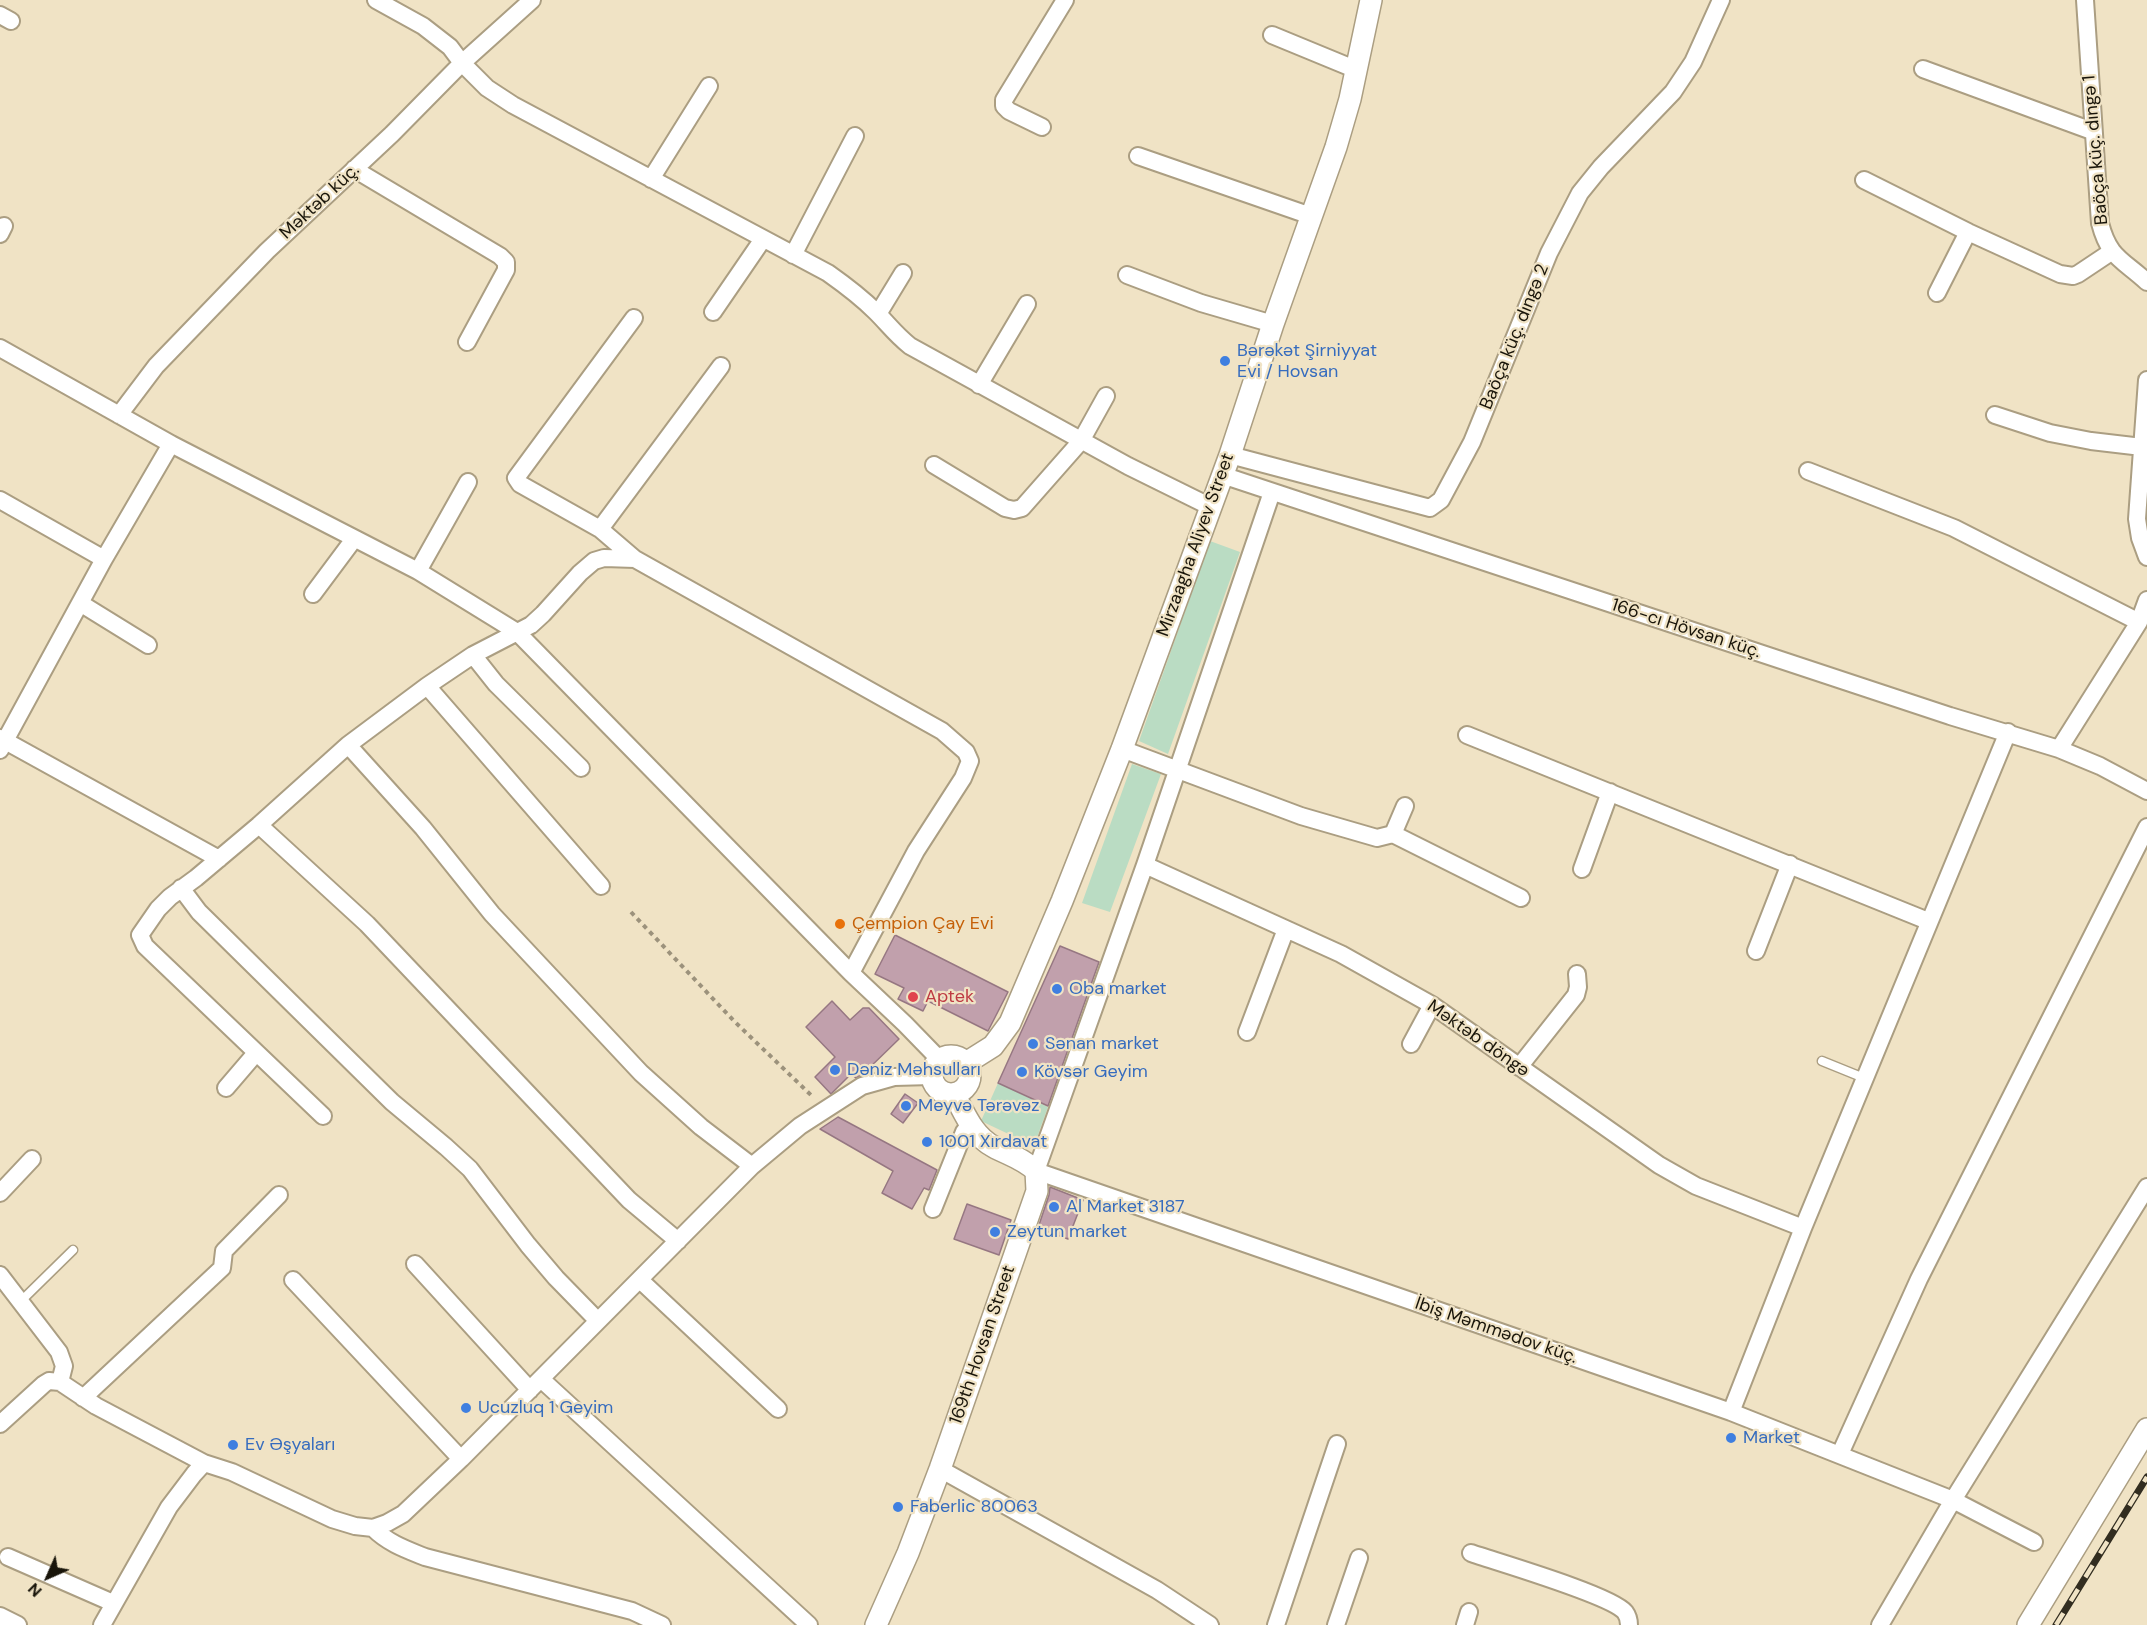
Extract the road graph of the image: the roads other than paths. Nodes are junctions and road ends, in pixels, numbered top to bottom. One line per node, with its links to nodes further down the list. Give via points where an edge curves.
1 (376, 0): 8 (street, via 423,26)
2 (532, 0): 8 (street, Məktəb küç.)
3 (1065, 0): 12 (street, via 1004,100 1009,111)
4 (1371, 0): 10 (street, Mirzaagha Aliyev Street)
5 (1721, 0): 44 (street, Baöça küç. dıngə 2, via 1693,62 1673,92 1580,193 1549,253 1472,442 1441,500 1430,508)
6 (2085, 0): 13 (street, Baöça küç. dıngə 1)
7 (1272, 35): 10 (street)
8 (462, 63): 16 (street, Məktəb küç.); 17 (street, via 487,88 513,105)
9 (1923, 69): 13 (street)
10 (1357, 70): 19 (street, Mirzaagha Aliyev Street, via 1336,147)
11 (709, 86): 17 (street)
12 (1042, 127)
13 (2092, 131): 22 (street, Baöça küç. dıngə 1, via 2100,223)
14 (855, 136): 23 (street)
15 (1138, 156): 19 (street)
16 (354, 169): 33 (street, via 506,262 506,270); 39 (street, Məktəb küç., via 194,325)
17 (651, 179): 21 (street)
18 (1864, 180): 20 (street)
19 (1311, 216): 32 (street, Mirzaagha Aliyev Street)
20 (1968, 232): 22 (street, via 2066,275 2078,274); 27 (street)
21 (763, 239): 23 (street); 29 (street)
22 (2111, 252): 24 (street)
23 (793, 255): 30 (street, via 828,273)
24 (2143, 272)
25 (903, 273): 30 (street)
26 (1127, 275): 32 (street)
27 (1937, 293)
28 (1027, 304): 37 (street)
29 (713, 312)
30 (878, 314): 37 (street, via 910,346)
31 (634, 318): 52 (street, via 516,478 520,484)
32 (1273, 324): 44 (street, Mirzaagha Aliyev Street)
33 (467, 342)
34 (0, 348): 39 (street)
35 (721, 366): 52 (street)
36 (2147, 380): 43 (street)
37 (979, 385): 41 (street)
38 (1106, 396): 41 (street)
39 (119, 415): 42 (street)
40 (1995, 415): 43 (street, via 2050,433)
41 (1081, 441): 45 (street, via 1022,508 1014,510); 51 (street)
42 (171, 444): 53 (street); 55 (street)
43 (2142, 447): 54 (street, via 2137,519)
44 (1230, 455): 47 (street, Mirzaagha Aliyev Street)
45 (934, 465)
46 (1808, 471): 61 (street, via 1954,528)
47 (1222, 475): 49 (street, 166-cı Hövsan küç.); 51 (street, Mirzaagha Aliyev Street)
48 (468, 482): 57 (street)
49 (1272, 492): 66 (street, 166-cı Hövsan küç.); 73 (street)
50 (0, 500): 55 (street)
51 (1211, 507): 70 (street, Mirzaagha Aliyev Street)
52 (600, 529): 56 (street)
53 (354, 538): 57 (street); 58 (street)
54 (2147, 557)
55 (104, 559): 60 (street)
56 (635, 559): 62 (street, via 594,561 543,614); 90 (street, via 942,731 966,752 970,761 963,778 916,851)
57 (418, 572): 62 (street)
58 (313, 594)
59 (2147, 600): 61 (street)
60 (80, 603): 63 (street); 68 (street)
61 (2139, 622): 71 (street)
62 (517, 632): 64 (street); 90 (street)
63 (148, 645)
64 (473, 655): 65 (street); 72 (street, via 496,684)
65 (427, 686): 69 (street); 84 (street)
66 (2007, 732): 71 (street, 166-cı Hövsan küç.); 87 (street)
67 (1467, 735): 75 (street)
68 (2, 743): 80 (street)
69 (348, 745): 77 (street); 106 (street, via 423,828 492,914 641,1073)
70 (1122, 749): 73 (street); 97 (street, Mirzaagha Aliyev Street, via 1010,1023 993,1046)
71 (2059, 749): 74 (street, 166-cı Hövsan küç.)
72 (581, 768)
73 (1176, 770): 79 (street, via 1355,832 1377,838); 82 (street)
74 (2147, 791)
75 (1610, 792): 81 (street); 83 (street)
76 (1405, 806): 79 (street)
77 (259, 825): 80 (street); 113 (street, via 367,924 629,1200)
78 (2147, 827): 129 (street, via 1919,1279)
79 (1393, 834): 86 (street)
80 (219, 859): 85 (street)
81 (1790, 864): 87 (street); 89 (street)
82 (1144, 865): 88 (street, Məktəb döngə); 107 (street)
83 (1582, 869)
84 (601, 886)
85 (181, 888): 95 (street, via 158,909 140,935 145,946); 120 (street, via 199,912 392,1102 470,1169 542,1262)
86 (1521, 898)
87 (1928, 921): 100 (street)
88 (1286, 929): 92 (street, Məktəb döngə, via 1341,954); 93 (street)
89 (1756, 951)
90 (851, 973): 99 (street, via 905,1024)
91 (1577, 974): 98 (street, via 1576,995)
92 (1432, 1005): 94 (street); 98 (street, Məktəb döngə)
93 (1247, 1032)
94 (1411, 1044)
95 (256, 1053): 101 (street); 103 (street)
96 (1822, 1061): 100 (lane)
97 (966, 1063): 99 (street, via 951,1056); 102 (street, via 968,1085)
98 (1520, 1067): 112 (street, Məktəb döngə, via 1696,1186)
99 (936, 1068): 102 (street, via 936,1088); 106 (street, via 862,1086 784,1139)
100 (1864, 1078): 112 (street)
101 (226, 1088)
102 (954, 1094): 104 (street)
103 (323, 1116)
104 (970, 1124): 107 (street, via 988,1143 1025,1161); 111 (street)
105 (32, 1159): 109 (street)
106 (752, 1166): 113 (street)
107 (1036, 1171): 125 (street, İbiş Məmmədov küç.); 132 (street, 169th Hovsan Street, via 1037,1191)
108 (2147, 1187): 133 (street)
109 (0, 1193)
110 (279, 1195): 123 (street, via 224,1251 222,1268)
111 (933, 1209)
112 (1803, 1228): 125 (street)
113 (678, 1241): 118 (street)
114 (73, 1250): 119 (lane)
115 (414, 1264): 122 (street)
116 (0, 1275): 119 (street)
117 (293, 1280): 130 (street)
118 (640, 1280): 120 (street); 124 (street)
119 (21, 1301): 121 (street, via 59,1352 64,1366)
120 (598, 1322): 122 (street)
121 (60, 1382): 123 (street); 126 (street, via 44,1384)
122 (536, 1384): 130 (street); 144 (street)
123 (83, 1398): 131 (street)
124 (778, 1409)
125 (1731, 1413): 129 (street, İbiş Məmmədov küç.)
126 (0, 1424)
127 (2147, 1429): 151 (street)
128 (1337, 1444): 147 (street)
129 (1840, 1454): 133 (street, İbiş Məmmədov küç.)
130 (461, 1459): 134 (street, via 403,1514)
131 (204, 1463): 134 (street, via 332,1519); 139 (street, via 169,1508)
132 (940, 1469): 145 (street, 169th Hovsan Street); 146 (street, via 1157,1590)
133 (1953, 1500): 135 (street, İbiş Məmmədov küç.); 150 (street)
134 (373, 1528): 143 (street, via 395,1546 424,1557 632,1611)
135 (2034, 1542)
136 (1471, 1552): 149 (street, via 1614,1604 1624,1611)
137 (8, 1557): 139 (street)
138 (1359, 1558): 148 (street)
139 (113, 1603): 142 (street)
140 (0, 1616): 141 (street)
141 (18, 1625)
142 (102, 1625)
143 (662, 1625)
144 (809, 1625)
145 (876, 1625)
146 (1210, 1625)
147 (1276, 1625)
148 (1336, 1625)
149 (1629, 1625)
150 (1880, 1625)
151 (2028, 1625)

